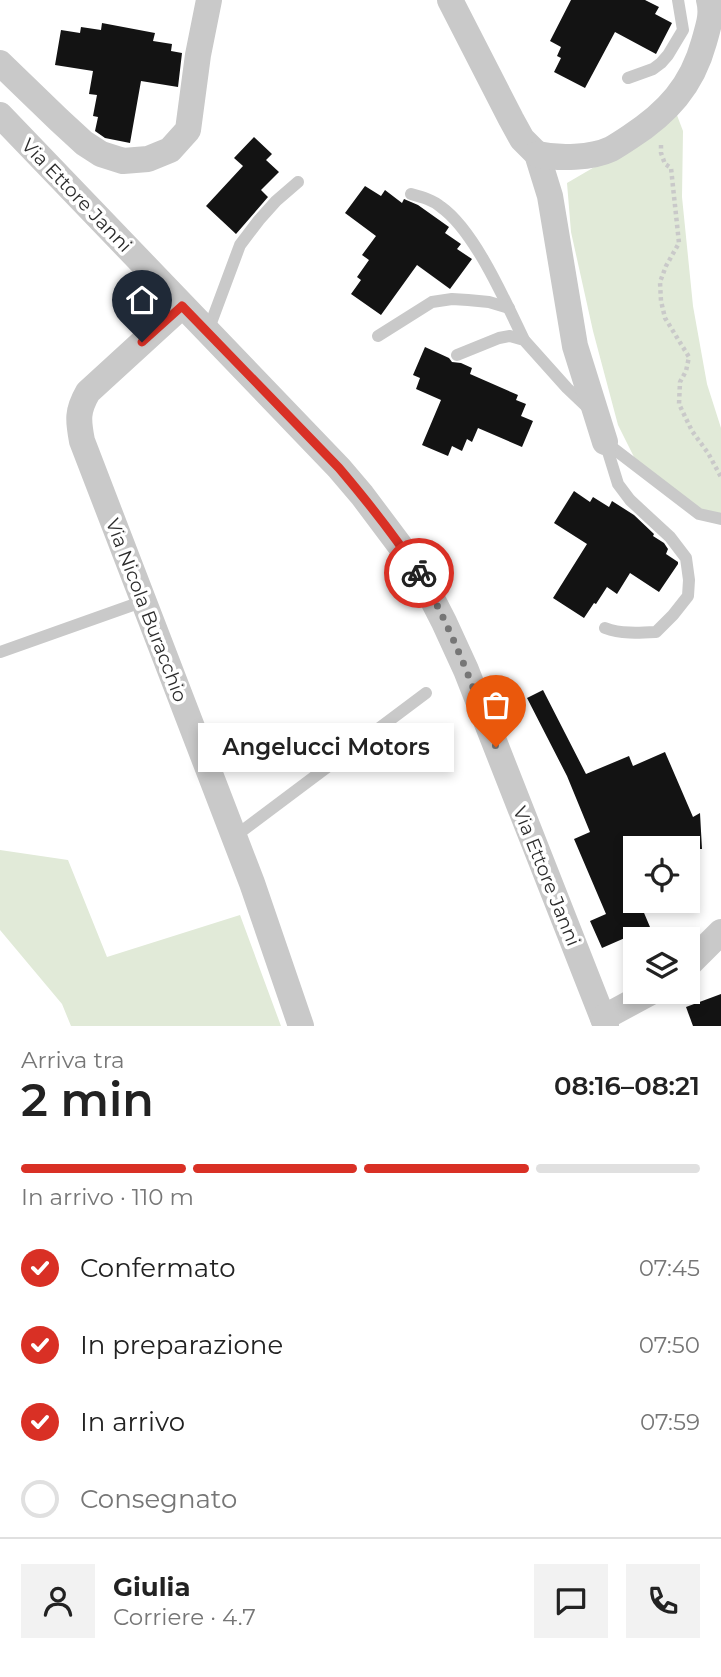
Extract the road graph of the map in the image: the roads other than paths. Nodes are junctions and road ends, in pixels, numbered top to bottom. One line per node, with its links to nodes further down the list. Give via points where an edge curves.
1 (209, 0): 5 (street, via 188,130 170,150 148,159 123,161 84,143)
2 (450, 0): 8 (street, via 510,119)
3 (678, 0): 6 (lane, via 682,30 668,55 653,69)
4 (709, 0): 8 (street, via 712,13 700,59 678,97 652,123 610,150 573,158)
5 (0, 63)
6 (628, 78)
7 (0, 115): 11 (street, Via Ettore Janni)
8 (537, 154): 17 (street, via 551,196 575,346)
9 (298, 183): 13 (lane, via 240,245)
10 (411, 194): 12 (lane, via 442,207 462,228)
11 (182, 306): 13 (street, Via Ettore Janni); 20 (street, Via Nicola Buracchio, via 88,391 78,421)
12 (509, 308): 14 (lane, via 468,300 432,302); 15 (lane)
13 (208, 331): 28 (street, Via Ettore Janni, via 339,468 422,579 466,670)
14 (378, 336)
15 (524, 340): 16 (lane, via 499,338); 17 (lane)
16 (457, 355)
17 (597, 416): 18 (street)
18 (605, 442): 19 (lane, via 699,514); 21 (lane, via 618,484 686,558 689,580 688,596 656,632)
19 (721, 519)
20 (144, 601): 22 (lane); 24 (street, Via Nicola Buracchio)
21 (605, 628)
22 (0, 652)
23 (426, 693): 24 (lane)
24 (234, 837): 29 (street, Via Nicola Buracchio)
25 (721, 932): 26 (street)
26 (700, 953)
27 (632, 1004): 28 (street)
28 (601, 1024)
29 (301, 1026)

